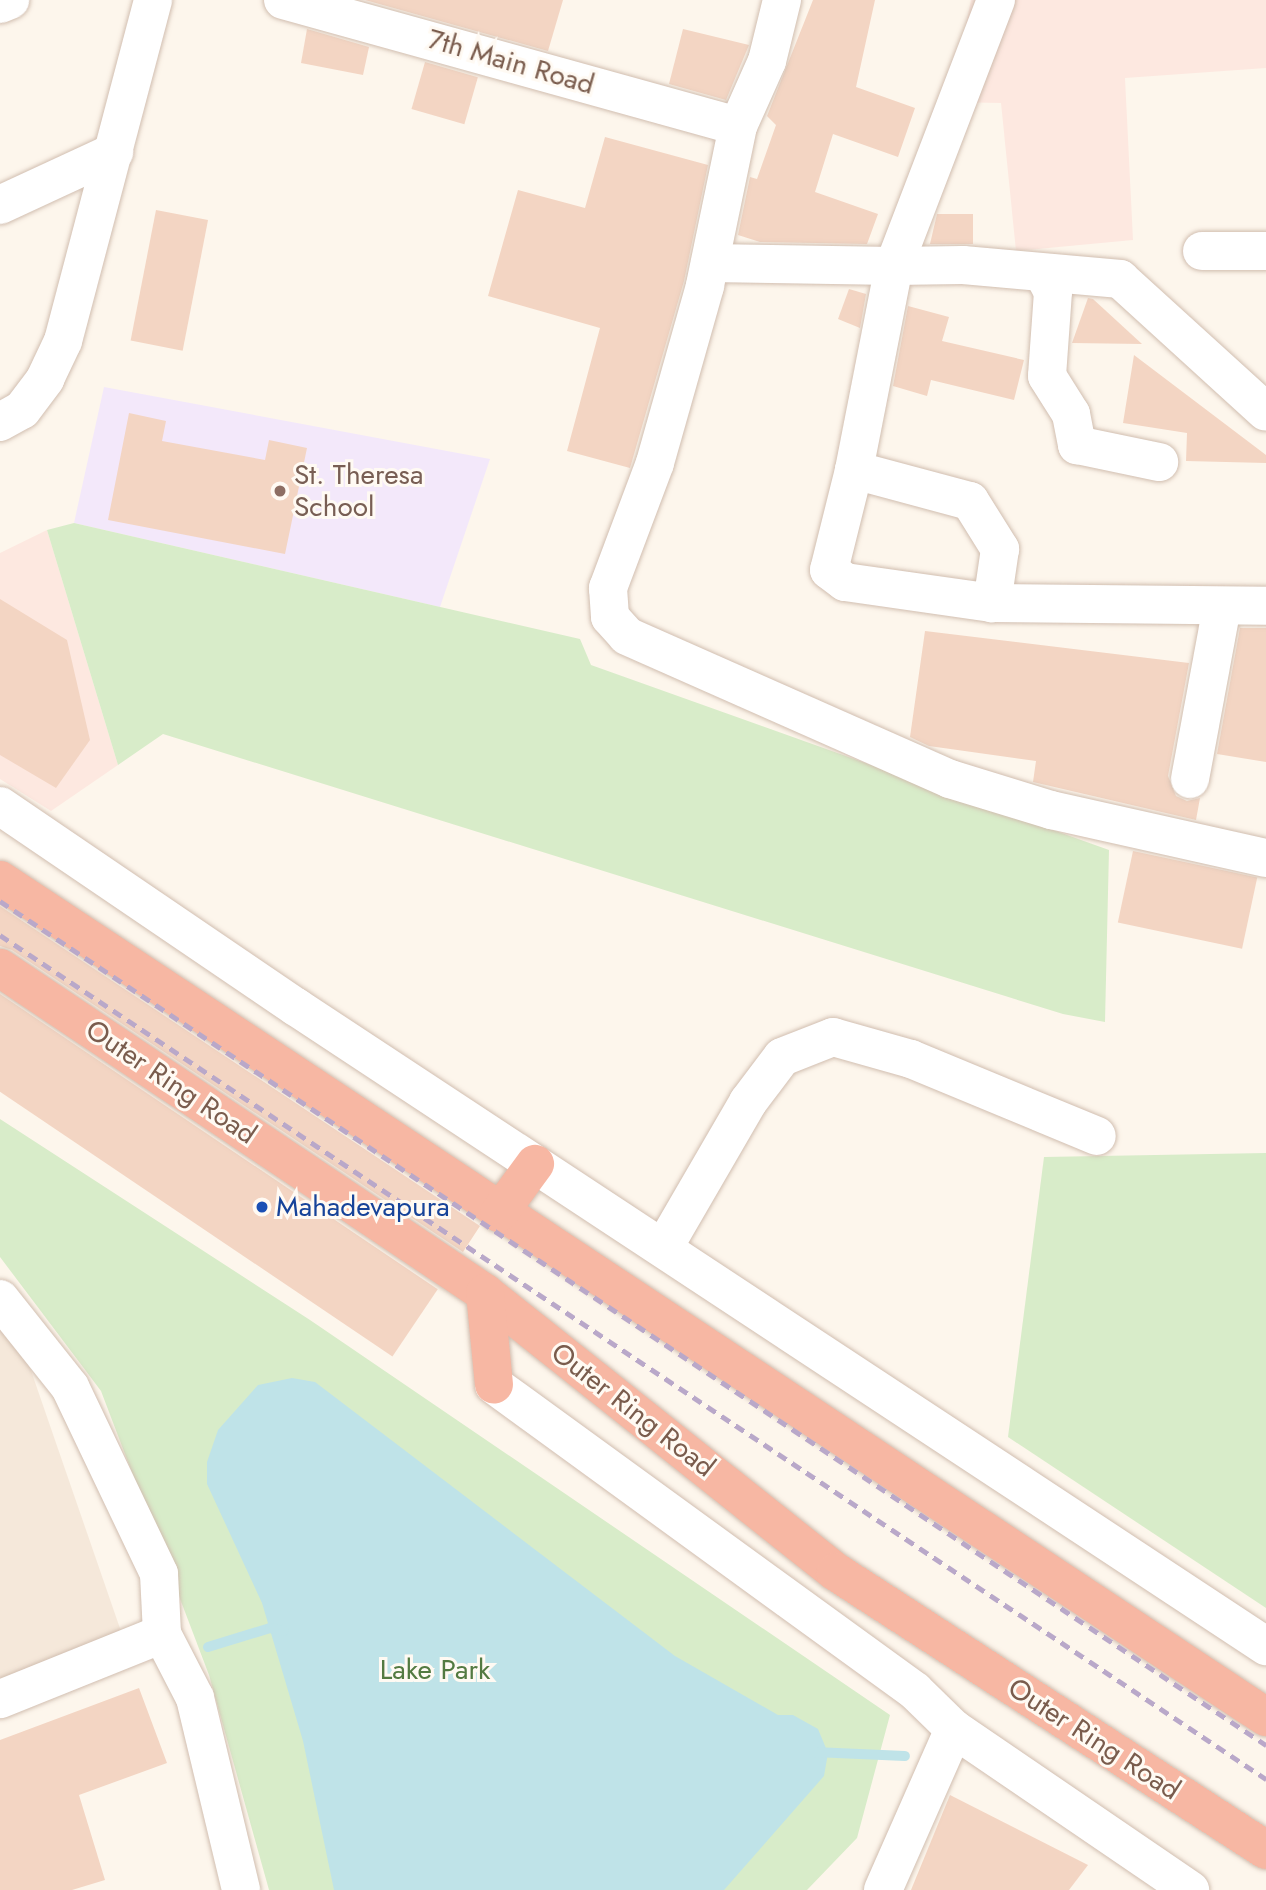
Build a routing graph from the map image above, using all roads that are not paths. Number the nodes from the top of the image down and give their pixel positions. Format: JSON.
{"nodes":[{"id":1,"x":10,"y":0,"type":"edge"},
{"id":2,"x":153,"y":0,"type":"edge"},
{"id":3,"x":283,"y":0,"type":"edge"},
{"id":4,"x":782,"y":0,"type":"edge"},
{"id":5,"x":996,"y":0,"type":"edge"},
{"id":6,"x":0,"y":4,"type":"edge"},
{"id":7,"x":738,"y":126,"type":"junction"},
{"id":8,"x":114,"y":152,"type":"junction"},
{"id":9,"x":0,"y":205,"type":"edge"},
{"id":10,"x":1266,"y":250,"type":"edge"},
{"id":11,"x":1202,"y":251,"type":"dead end"},
{"id":12,"x":710,"y":263,"type":"junction"},
{"id":13,"x":894,"y":266,"type":"junction"},
{"id":14,"x":1045,"y":275,"type":"junction"},
{"id":15,"x":1266,"y":412,"type":"edge"},
{"id":16,"x":0,"y":422,"type":"edge"},
{"id":17,"x":1159,"y":462,"type":"dead end"},
{"id":18,"x":854,"y":470,"type":"junction"},
{"id":19,"x":992,"y":603,"type":"junction"},
{"id":20,"x":1266,"y":606,"type":"edge"},
{"id":21,"x":1223,"y":607,"type":"junction"},
{"id":22,"x":1190,"y":779,"type":"dead end"},
{"id":23,"x":0,"y":806,"type":"edge"},
{"id":24,"x":1266,"y":858,"type":"edge"},
{"id":25,"x":0,"y":880,"type":"edge"},
{"id":26,"x":0,"y":968,"type":"edge"},
{"id":27,"x":1097,"y":1136,"type":"dead end"},
{"id":28,"x":535,"y":1164,"type":"junction"},
{"id":29,"x":499,"y":1213,"type":"junction"},
{"id":30,"x":664,"y":1247,"type":"junction"},
{"id":31,"x":485,"y":1293,"type":"junction"},
{"id":32,"x":0,"y":1300,"type":"edge"},
{"id":33,"x":494,"y":1385,"type":"joint"},
{"id":34,"x":162,"y":1634,"type":"junction"},
{"id":35,"x":1266,"y":1646,"type":"edge"},
{"id":36,"x":0,"y":1699,"type":"edge"},
{"id":37,"x":1266,"y":1717,"type":"edge"},
{"id":38,"x":954,"y":1729,"type":"junction"},
{"id":39,"x":1266,"y":1850,"type":"edge"},
{"id":40,"x":1170,"y":1884,"type":"edge"},
{"id":41,"x":241,"y":1890,"type":"edge"},
{"id":42,"x":883,"y":1890,"type":"edge"}],
"edges":[{"from":1,"to":6,"type":"street"},
{"from":2,"to":8,"type":"street"},
{"from":3,"to":7,"type":"street","name":"7th Main Road"},
{"from":4,"to":7,"type":"street"},
{"from":5,"to":13,"type":"street"},
{"from":7,"to":12,"type":"street"},
{"from":8,"to":9,"type":"street"},
{"from":8,"to":16,"type":"street"},
{"from":10,"to":11,"type":"street"},
{"from":12,"to":13,"type":"street"},
{"from":12,"to":24,"type":"street"},
{"from":13,"to":14,"type":"street"},
{"from":13,"to":18,"type":"street"},
{"from":14,"to":15,"type":"street"},
{"from":14,"to":17,"type":"street"},
{"from":18,"to":19,"type":"street"},
{"from":18,"to":19,"type":"street"},
{"from":19,"to":21,"type":"street"},
{"from":20,"to":21,"type":"street"},
{"from":21,"to":22,"type":"street"},
{"from":23,"to":28,"type":"street"},
{"from":25,"to":29,"type":"highway"},
{"from":26,"to":31,"type":"highway","name":"Outer Ring Road"},
{"from":27,"to":30,"type":"street"},
{"from":28,"to":29,"type":"highway"},
{"from":28,"to":30,"type":"street"},
{"from":29,"to":37,"type":"highway"},
{"from":30,"to":35,"type":"street"},
{"from":31,"to":33,"type":"highway"},
{"from":31,"to":39,"type":"highway","name":"Outer Ring Road"},
{"from":32,"to":34,"type":"street"},
{"from":33,"to":38,"type":"street"},
{"from":34,"to":36,"type":"street"},
{"from":34,"to":41,"type":"street"},
{"from":38,"to":40,"type":"street"},
{"from":38,"to":42,"type":"street"}]}
